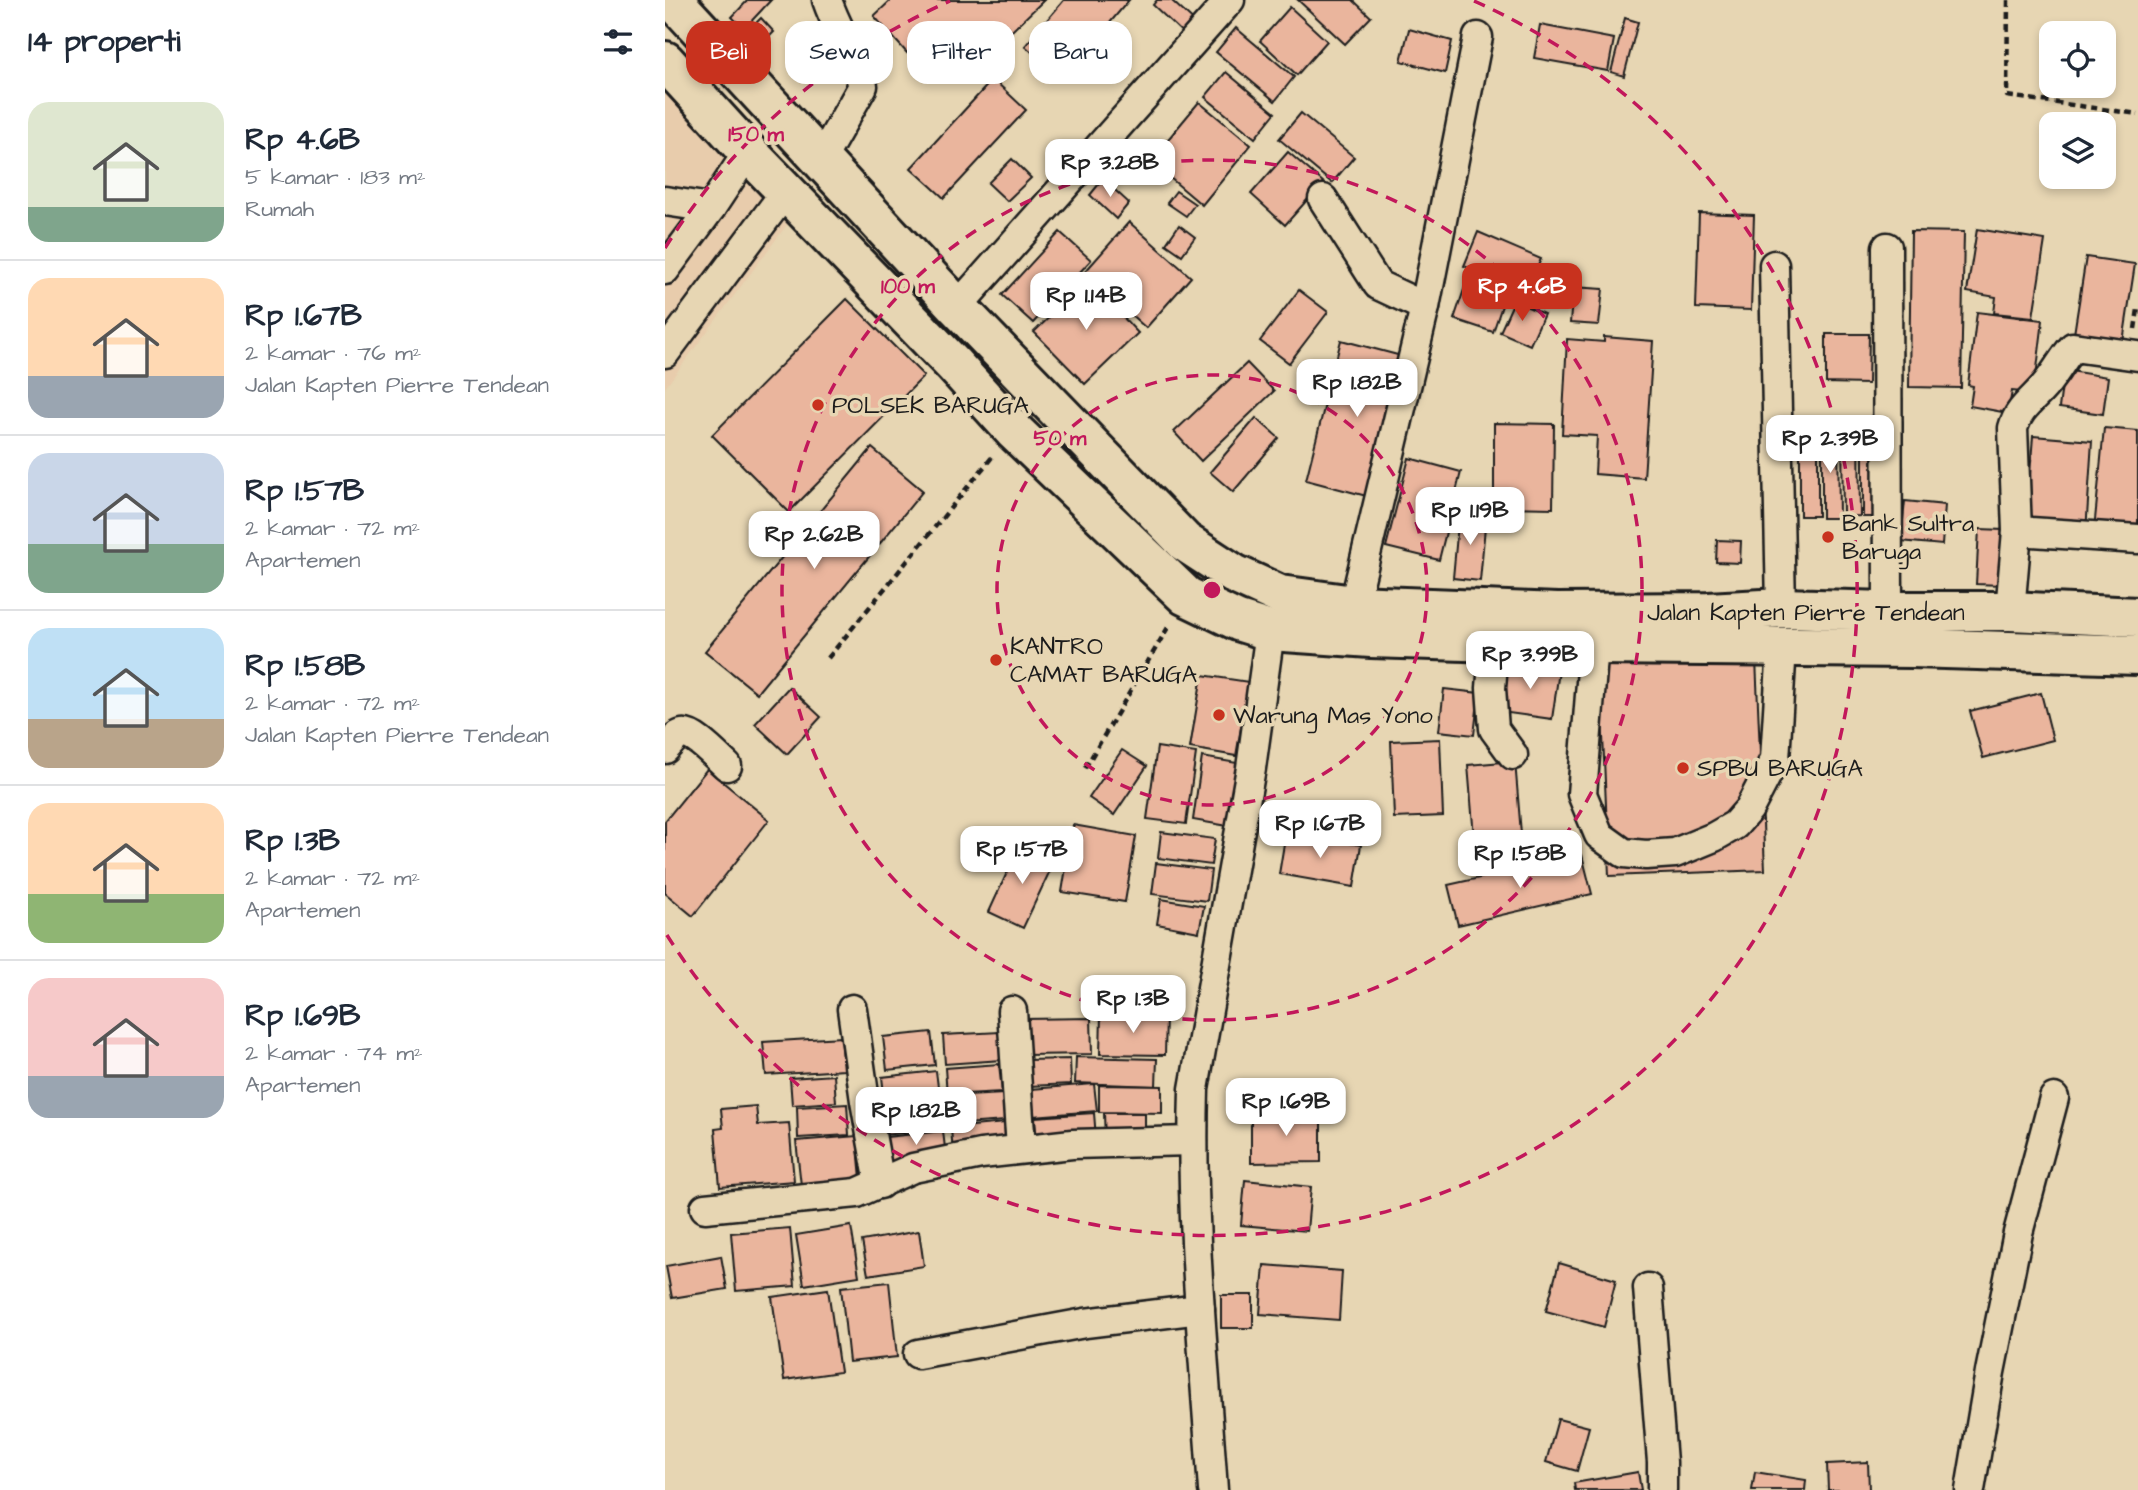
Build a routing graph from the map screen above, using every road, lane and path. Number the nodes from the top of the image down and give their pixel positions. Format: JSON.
{"nodes":[{"id":1,"x":673,"y":0,"type":"edge"},
{"id":2,"x":827,"y":0,"type":"edge"},
{"id":3,"x":1230,"y":0,"type":"edge"},
{"id":4,"x":2008,"y":0,"type":"edge"},
{"id":5,"x":1478,"y":37,"type":"dead end"},
{"id":6,"x":665,"y":61,"type":"edge"},
{"id":7,"x":2138,"y":114,"type":"edge"},
{"id":8,"x":809,"y":147,"type":"junction"},
{"id":9,"x":767,"y":171,"type":"junction"},
{"id":10,"x":1323,"y":199,"type":"dead end"},
{"id":11,"x":665,"y":201,"type":"edge"},
{"id":12,"x":711,"y":208,"type":"junction"},
{"id":13,"x":1888,"y":247,"type":"dead end"},
{"id":14,"x":1774,"y":265,"type":"dead end"},
{"id":15,"x":665,"y":270,"type":"edge"},
{"id":16,"x":957,"y":307,"type":"junction"},
{"id":17,"x":1425,"y":307,"type":"junction"},
{"id":18,"x":665,"y":353,"type":"edge"},
{"id":19,"x":2138,"y":356,"type":"edge"},
{"id":20,"x":1014,"y":431,"type":"junction"},
{"id":21,"x":2017,"y":531,"type":"junction"},
{"id":22,"x":2138,"y":539,"type":"edge"},
{"id":23,"x":1186,"y":596,"type":"junction"},
{"id":24,"x":1354,"y":605,"type":"junction"},
{"id":25,"x":1781,"y":608,"type":"junction"},
{"id":26,"x":1888,"y":611,"type":"junction"},
{"id":27,"x":2010,"y":611,"type":"junction"},
{"id":28,"x":2138,"y":617,"type":"edge"},
{"id":29,"x":1709,"y":629,"type":"junction"},
{"id":30,"x":1270,"y":631,"type":"junction"},
{"id":31,"x":1495,"y":640,"type":"junction"},
{"id":32,"x":1594,"y":645,"type":"junction"},
{"id":33,"x":1782,"y":647,"type":"junction"},
{"id":34,"x":2138,"y":655,"type":"edge"},
{"id":35,"x":828,"y":658,"type":"dead end"},
{"id":36,"x":665,"y":749,"type":"edge"},
{"id":37,"x":1513,"y":755,"type":"dead end"},
{"id":38,"x":727,"y":766,"type":"dead end"},
{"id":39,"x":1085,"y":768,"type":"dead end"},
{"id":40,"x":852,"y":1009,"type":"dead end"},
{"id":41,"x":1012,"y":1012,"type":"dead end"},
{"id":42,"x":2054,"y":1098,"type":"dead end"},
{"id":43,"x":1192,"y":1141,"type":"junction"},
{"id":44,"x":1021,"y":1149,"type":"junction"},
{"id":45,"x":880,"y":1184,"type":"junction"},
{"id":46,"x":705,"y":1208,"type":"dead end"},
{"id":47,"x":1648,"y":1288,"type":"dead end"},
{"id":48,"x":1200,"y":1309,"type":"junction"},
{"id":49,"x":918,"y":1354,"type":"dead end"},
{"id":50,"x":1213,"y":1490,"type":"edge"},
{"id":51,"x":1662,"y":1490,"type":"edge"},
{"id":52,"x":1970,"y":1490,"type":"edge"}],
"edges":[{"from":1,"to":8,"type":"highway","name":"Jalan Kapten Pierre Tendean"},
{"from":2,"to":8,"type":"street"},
{"from":3,"to":16,"type":"street"},
{"from":4,"to":7,"type":"path"},
{"from":5,"to":17,"type":"street"},
{"from":6,"to":9,"type":"highway","name":"Jalan Kapten Pierre Tendean"},
{"from":8,"to":9,"type":"highway"},
{"from":8,"to":16,"type":"highway","name":"Jalan Kapten Pierre Tendean"},
{"from":9,"to":12,"type":"street"},
{"from":9,"to":18,"type":"street"},
{"from":9,"to":20,"type":"highway","name":"Jalan Kapten Pierre Tendean"},
{"from":10,"to":17,"type":"street"},
{"from":11,"to":12,"type":"street"},
{"from":12,"to":15,"type":"street"},
{"from":13,"to":26,"type":"street"},
{"from":14,"to":25,"type":"street"},
{"from":16,"to":24,"type":"highway","name":"Jalan Kapten Pierre Tendean"},
{"from":17,"to":24,"type":"street"},
{"from":19,"to":21,"type":"street"},
{"from":20,"to":23,"type":"highway","name":"Jalan Kapten Pierre Tendean"},
{"from":20,"to":35,"type":"path"},
{"from":21,"to":22,"type":"street"},
{"from":21,"to":27,"type":"street"},
{"from":23,"to":30,"type":"highway","name":"Jalan Kapten Pierre Tendean"},
{"from":23,"to":39,"type":"path"},
{"from":24,"to":29,"type":"highway","name":"Jalan Kapten Pierre Tendean"},
{"from":25,"to":26,"type":"highway","name":"Jalan Kapten Pierre Tendean"},
{"from":25,"to":29,"type":"highway","name":"Jalan Kapten Pierre Tendean"},
{"from":26,"to":27,"type":"highway","name":"Jalan Kapten Pierre Tendean"},
{"from":27,"to":28,"type":"highway","name":"Jalan Kapten Pierre Tendean"},
{"from":29,"to":32,"type":"highway","name":"Jalan Kapten Pierre Tendean"},
{"from":29,"to":33,"type":"highway","name":"Jalan Kapten Pierre Tendean"},
{"from":30,"to":31,"type":"highway","name":"Jalan Kapten Pierre Tendean"},
{"from":30,"to":43,"type":"street"},
{"from":31,"to":32,"type":"highway","name":"Jalan Kapten Pierre Tendean"},
{"from":31,"to":37,"type":"street"},
{"from":32,"to":33,"type":"street"},
{"from":33,"to":34,"type":"highway","name":"Jalan Kapten Pierre Tendean"},
{"from":36,"to":38,"type":"street"},
{"from":40,"to":45,"type":"street"},
{"from":41,"to":44,"type":"street"},
{"from":42,"to":52,"type":"street"},
{"from":43,"to":44,"type":"street"},
{"from":43,"to":48,"type":"street"},
{"from":44,"to":45,"type":"street"},
{"from":45,"to":46,"type":"street"},
{"from":47,"to":51,"type":"street"},
{"from":48,"to":49,"type":"street"},
{"from":48,"to":50,"type":"street"}]}
